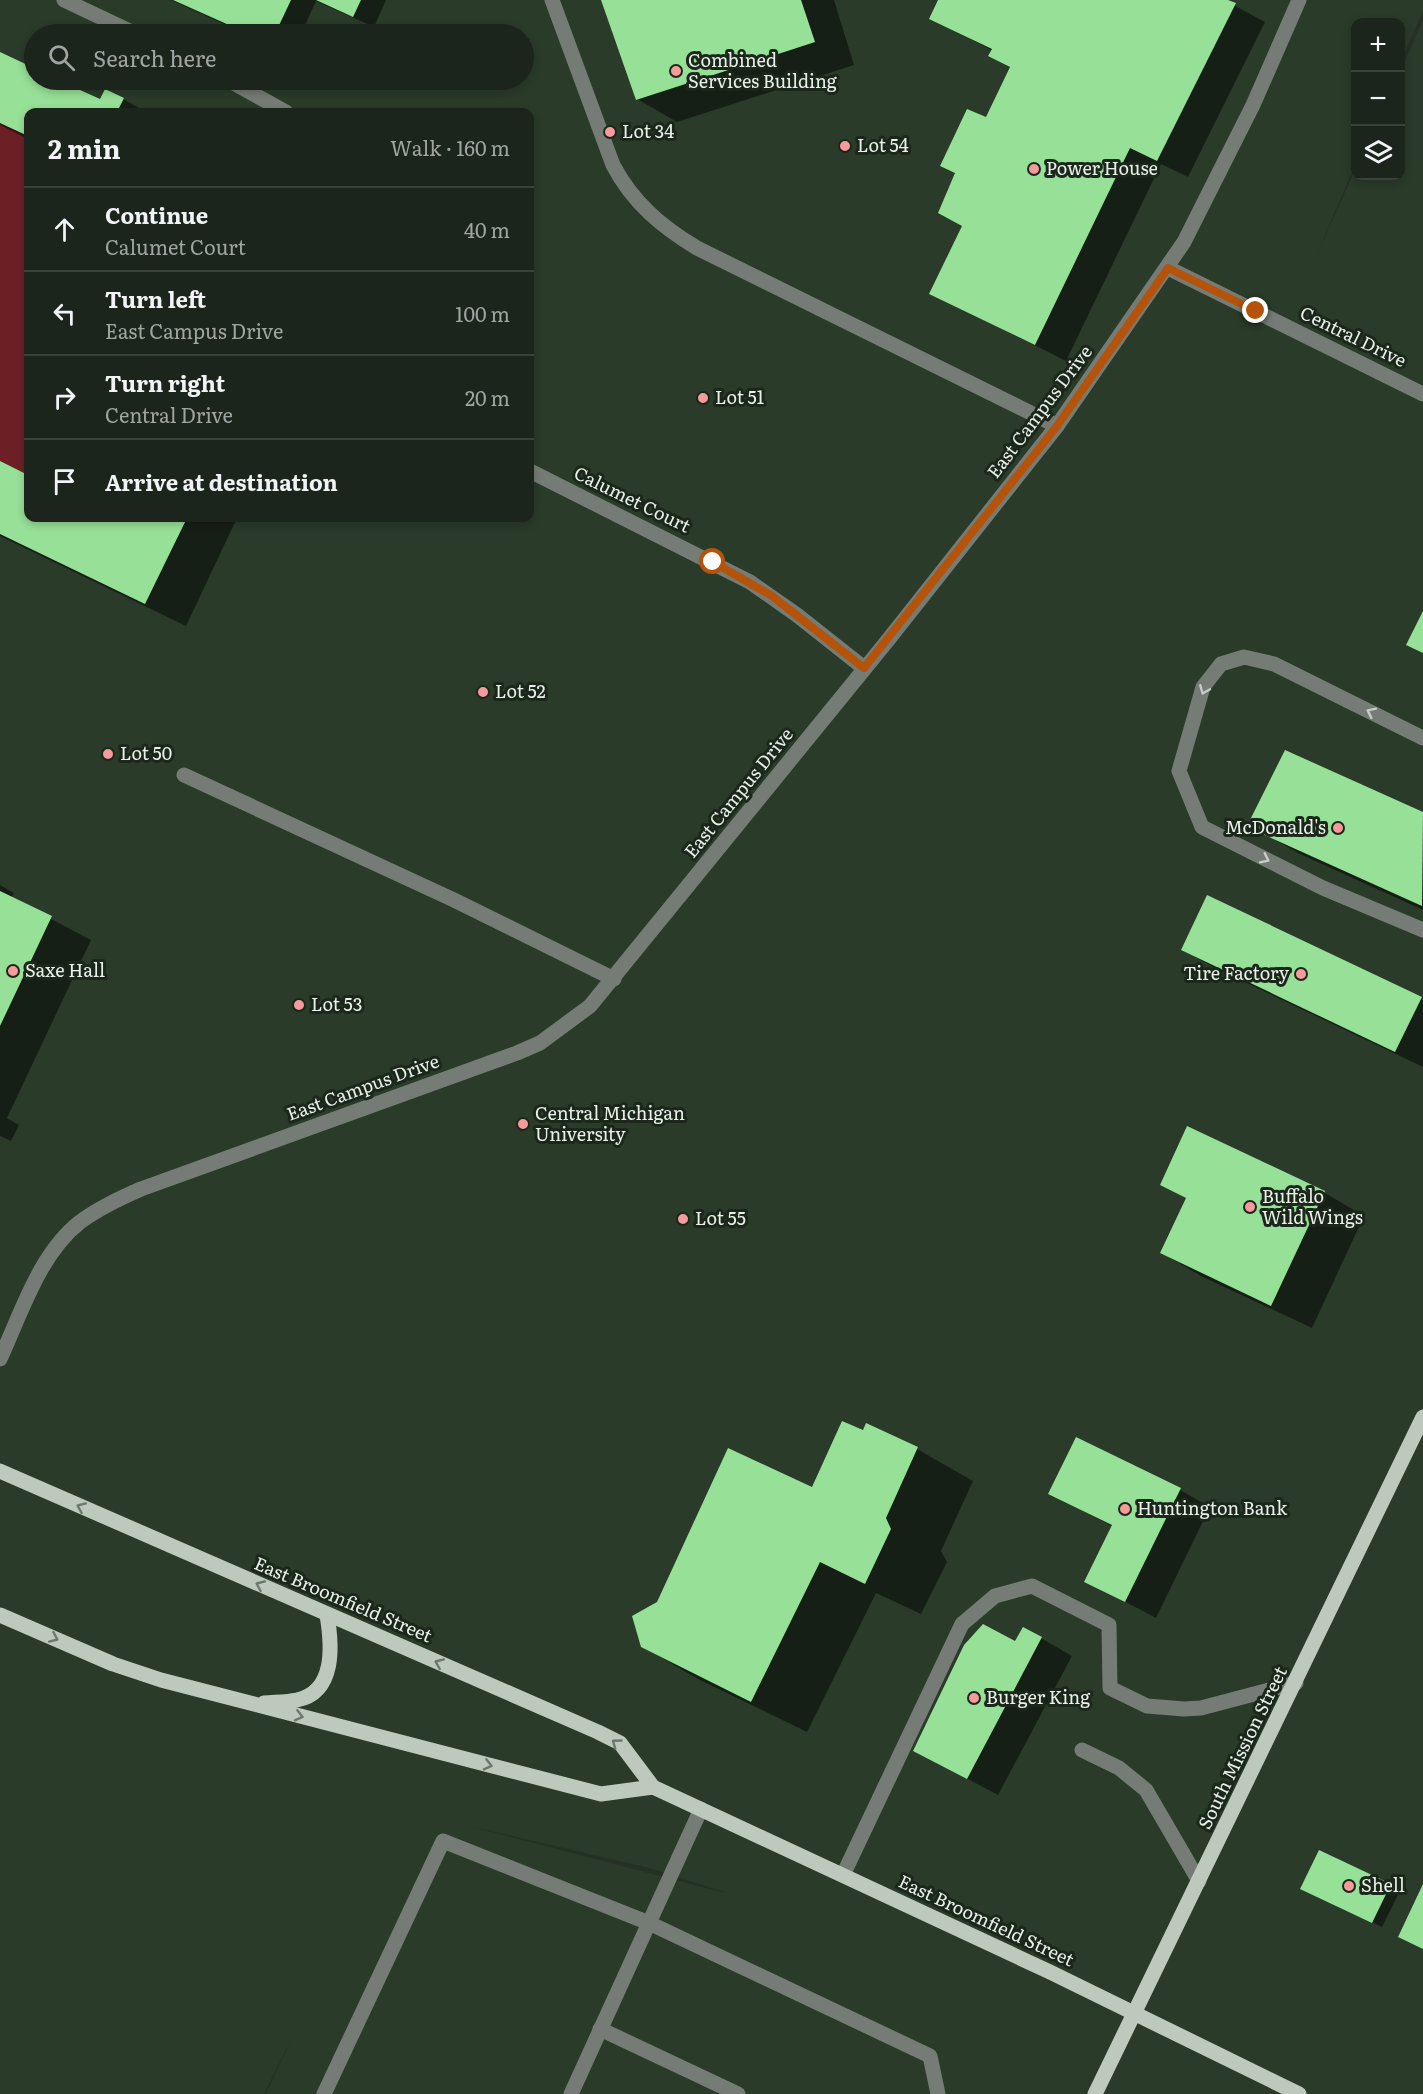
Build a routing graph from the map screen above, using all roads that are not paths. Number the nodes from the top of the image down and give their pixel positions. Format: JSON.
{"nodes":[{"id":1,"x":64,"y":0,"type":"edge"},
{"id":2,"x":552,"y":0,"type":"edge"},
{"id":3,"x":1299,"y":0,"type":"edge"},
{"id":4,"x":115,"y":24,"type":"edge"},
{"id":5,"x":246,"y":90,"type":"edge"},
{"id":6,"x":279,"y":108,"type":"edge"},
{"id":7,"x":1168,"y":268,"type":"junction"},
{"id":8,"x":1423,"y":394,"type":"edge"},
{"id":9,"x":1057,"y":426,"type":"junction"},
{"id":10,"x":534,"y":473,"type":"edge"},
{"id":11,"x":864,"y":668,"type":"junction"},
{"id":12,"x":1423,"y":738,"type":"edge"},
{"id":13,"x":184,"y":775,"type":"dead end"},
{"id":14,"x":1423,"y":930,"type":"edge"},
{"id":15,"x":614,"y":979,"type":"junction"},
{"id":16,"x":0,"y":1359,"type":"edge"},
{"id":17,"x":1423,"y":1417,"type":"edge"},
{"id":18,"x":0,"y":1471,"type":"edge"},
{"id":19,"x":0,"y":1615,"type":"edge"},
{"id":20,"x":327,"y":1616,"type":"junction"},
{"id":21,"x":1296,"y":1683,"type":"junction"},
{"id":22,"x":252,"y":1704,"type":"junction"},
{"id":23,"x":1082,"y":1750,"type":"dead end"},
{"id":24,"x":653,"y":1787,"type":"junction"},
{"id":25,"x":701,"y":1809,"type":"junction"},
{"id":26,"x":843,"y":1875,"type":"junction"},
{"id":27,"x":1199,"y":1881,"type":"junction"},
{"id":28,"x":649,"y":1923,"type":"junction"},
{"id":29,"x":1133,"y":2014,"type":"junction"},
{"id":30,"x":600,"y":2029,"type":"junction"},
{"id":31,"x":324,"y":2094,"type":"edge"},
{"id":32,"x":571,"y":2094,"type":"edge"},
{"id":33,"x":738,"y":2094,"type":"edge"},
{"id":34,"x":938,"y":2094,"type":"edge"},
{"id":35,"x":1095,"y":2094,"type":"edge"},
{"id":36,"x":1299,"y":2094,"type":"edge"}],
"edges":[{"from":1,"to":4,"type":"street"},
{"from":2,"to":9,"type":"street"},
{"from":3,"to":7,"type":"street","name":"East Campus Drive"},
{"from":5,"to":6,"type":"street"},
{"from":7,"to":8,"type":"street","name":"Central Drive"},
{"from":7,"to":9,"type":"street","name":"East Campus Drive"},
{"from":9,"to":11,"type":"street","name":"East Campus Drive"},
{"from":10,"to":11,"type":"street","name":"Calumet Court"},
{"from":11,"to":15,"type":"street","name":"East Campus Drive"},
{"from":12,"to":14,"type":"street","one_way":true},
{"from":13,"to":15,"type":"street"},
{"from":15,"to":16,"type":"street","name":"East Campus Drive"},
{"from":17,"to":21,"type":"main road","name":"South Mission Street"},
{"from":20,"to":18,"type":"main road","name":"East Broomfield Street","one_way":true},
{"from":19,"to":22,"type":"main road","one_way":true},
{"from":20,"to":22,"type":"main road"},
{"from":24,"to":20,"type":"main road","name":"East Broomfield Street","one_way":true},
{"from":21,"to":26,"type":"street"},
{"from":21,"to":27,"type":"main road","name":"South Mission Street"},
{"from":22,"to":24,"type":"main road","one_way":true},
{"from":23,"to":27,"type":"street"},
{"from":24,"to":25,"type":"main road","name":"East Broomfield Street"},
{"from":25,"to":26,"type":"main road","name":"East Broomfield Street"},
{"from":25,"to":28,"type":"street"},
{"from":26,"to":29,"type":"main road","name":"East Broomfield Street"},
{"from":27,"to":29,"type":"main road","name":"South Mission Street"},
{"from":28,"to":30,"type":"street"},
{"from":28,"to":31,"type":"street"},
{"from":28,"to":34,"type":"street"},
{"from":29,"to":35,"type":"main road","name":"South Mission Street"},
{"from":29,"to":36,"type":"main road","name":"East Broomfield Street"},
{"from":30,"to":32,"type":"street"},
{"from":30,"to":33,"type":"street"}]}
